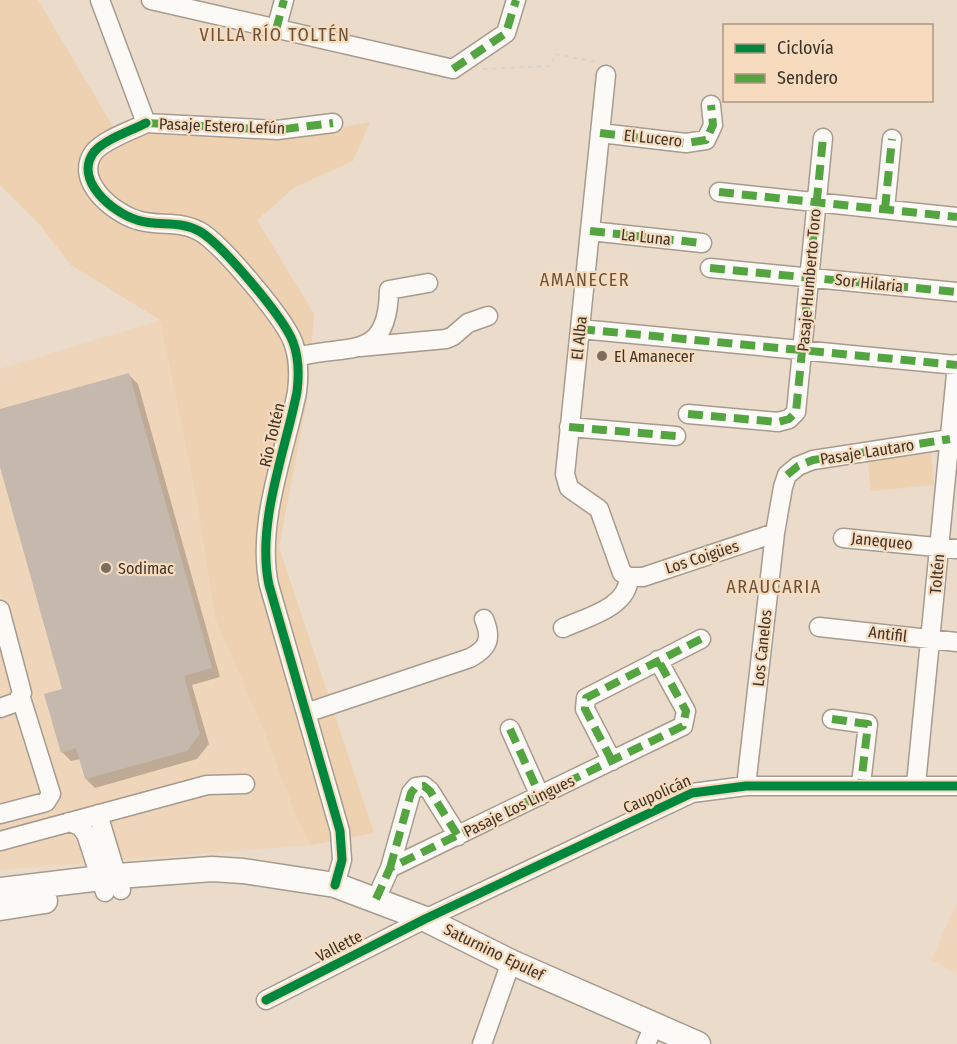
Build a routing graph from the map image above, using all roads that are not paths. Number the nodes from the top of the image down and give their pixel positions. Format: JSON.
{"nodes":[{"id":1,"x":100,"y":0,"type":"edge"},
{"id":2,"x":151,"y":0,"type":"edge"},
{"id":3,"x":284,"y":0,"type":"edge"},
{"id":4,"x":516,"y":0,"type":"edge"},
{"id":5,"x":276,"y":30,"type":"junction"},
{"id":6,"x":602,"y":68,"type":"road end"},
{"id":7,"x":711,"y":105,"type":"dead end"},
{"id":8,"x":146,"y":123,"type":"junction"},
{"id":9,"x":333,"y":123,"type":"dead end"},
{"id":10,"x":600,"y":133,"type":"junction"},
{"id":11,"x":823,"y":138,"type":"dead end"},
{"id":12,"x":892,"y":139,"type":"dead end"},
{"id":13,"x":719,"y":192,"type":"dead end"},
{"id":14,"x":816,"y":202,"type":"junction"},
{"id":15,"x":885,"y":209,"type":"junction"},
{"id":16,"x":957,"y":217,"type":"edge"},
{"id":17,"x":590,"y":231,"type":"junction"},
{"id":18,"x":702,"y":243,"type":"dead end"},
{"id":19,"x":710,"y":268,"type":"dead end"},
{"id":20,"x":809,"y":277,"type":"junction"},
{"id":21,"x":428,"y":283,"type":"dead end"},
{"id":22,"x":957,"y":292,"type":"edge"},
{"id":23,"x":488,"y":316,"type":"dead end"},
{"id":24,"x":580,"y":329,"type":"junction"},
{"id":25,"x":356,"y":347,"type":"junction"},
{"id":26,"x":802,"y":350,"type":"junction"},
{"id":27,"x":297,"y":357,"type":"junction"},
{"id":28,"x":957,"y":365,"type":"edge"},
{"id":29,"x":688,"y":414,"type":"dead end"},
{"id":30,"x":569,"y":427,"type":"junction"},
{"id":31,"x":953,"y":431,"type":"edge"},
{"id":32,"x":676,"y":436,"type":"dead end"},
{"id":33,"x":787,"y":475,"type":"joint"},
{"id":34,"x":775,"y":534,"type":"junction"},
{"id":35,"x":843,"y":538,"type":"dead end"},
{"id":36,"x":948,"y":548,"type":"edge"},
{"id":37,"x":630,"y":577,"type":"junction"},
{"id":38,"x":0,"y":610,"type":"edge"},
{"id":39,"x":484,"y":619,"type":"dead end"},
{"id":40,"x":819,"y":627,"type":"dead end"},
{"id":41,"x":563,"y":628,"type":"dead end"},
{"id":42,"x":701,"y":639,"type":"dead end"},
{"id":43,"x":930,"y":639,"type":"junction"},
{"id":44,"x":957,"y":642,"type":"edge"},
{"id":45,"x":658,"y":660,"type":"junction"},
{"id":46,"x":21,"y":698,"type":"junction"},
{"id":47,"x":0,"y":708,"type":"edge"},
{"id":48,"x":306,"y":713,"type":"junction"},
{"id":49,"x":832,"y":719,"type":"dead end"},
{"id":50,"x":510,"y":729,"type":"dead end"},
{"id":51,"x":612,"y":760,"type":"junction"},
{"id":52,"x":245,"y":784,"type":"dead end"},
{"id":53,"x":861,"y":784,"type":"junction"},
{"id":54,"x":916,"y":784,"type":"junction"},
{"id":55,"x":746,"y":786,"type":"junction"},
{"id":56,"x":957,"y":786,"type":"edge"},
{"id":57,"x":540,"y":796,"type":"junction"},
{"id":58,"x":0,"y":814,"type":"edge"},
{"id":59,"x":98,"y":814,"type":"junction"},
{"id":60,"x":69,"y":822,"type":"junction"},
{"id":61,"x":458,"y":836,"type":"junction"},
{"id":62,"x":0,"y":842,"type":"edge"},
{"id":63,"x":390,"y":868,"type":"junction"},
{"id":64,"x":111,"y":884,"type":"junction"},
{"id":65,"x":335,"y":885,"type":"junction"},
{"id":66,"x":0,"y":890,"type":"edge"},
{"id":67,"x":376,"y":899,"type":"junction"},
{"id":68,"x":0,"y":908,"type":"edge"},
{"id":69,"x":425,"y":919,"type":"junction"},
{"id":70,"x":512,"y":962,"type":"junction"},
{"id":71,"x":266,"y":1000,"type":"dead end"},
{"id":72,"x":650,"y":1034,"type":"edge"},
{"id":73,"x":482,"y":1044,"type":"edge"},
{"id":74,"x":698,"y":1044,"type":"edge"}],
"edges":[{"from":1,"to":8,"type":"street"},
{"from":2,"to":5,"type":"street"},
{"from":3,"to":5,"type":"street"},
{"from":4,"to":5,"type":"street"},
{"from":6,"to":10,"type":"street","name":"El Alba"},
{"from":7,"to":10,"type":"street","name":"El Lucero"},
{"from":8,"to":9,"type":"street","name":"Pasaje Estero Lefún"},
{"from":8,"to":27,"type":"street","name":"Río Toltén"},
{"from":10,"to":17,"type":"street","name":"El Alba"},
{"from":11,"to":14,"type":"street","name":"Pasaje Humberto Toro"},
{"from":12,"to":15,"type":"street"},
{"from":13,"to":14,"type":"street"},
{"from":14,"to":15,"type":"street"},
{"from":14,"to":20,"type":"street","name":"Pasaje Humberto Toro"},
{"from":15,"to":16,"type":"street"},
{"from":17,"to":18,"type":"street","name":"La Luna"},
{"from":17,"to":24,"type":"street","name":"El Alba"},
{"from":19,"to":20,"type":"street","name":"Sor Hilaria"},
{"from":20,"to":22,"type":"street","name":"Sor Hilaria"},
{"from":20,"to":26,"type":"street","name":"Pasaje Humberto Toro"},
{"from":21,"to":25,"type":"street"},
{"from":23,"to":25,"type":"street"},
{"from":24,"to":26,"type":"street"},
{"from":24,"to":30,"type":"street","name":"El Alba"},
{"from":25,"to":27,"type":"street"},
{"from":26,"to":28,"type":"street"},
{"from":26,"to":29,"type":"street","name":"Pasaje Humberto Toro"},
{"from":27,"to":48,"type":"street","name":"Río Toltén"},
{"from":28,"to":31,"type":"street","name":"Toltén"},
{"from":30,"to":32,"type":"street"},
{"from":30,"to":37,"type":"street","name":"El Alba"},
{"from":31,"to":33,"type":"street","name":"Pasaje Lautaro"},
{"from":31,"to":36,"type":"street","name":"Toltén"},
{"from":33,"to":34,"type":"street","name":"Los Canelos"},
{"from":34,"to":37,"type":"street","name":"Los Coigües"},
{"from":34,"to":55,"type":"street","name":"Los Canelos"},
{"from":35,"to":36,"type":"street","name":"Janequeo"},
{"from":36,"to":43,"type":"street","name":"Toltén"},
{"from":37,"to":41,"type":"street"},
{"from":38,"to":46,"type":"street"},
{"from":39,"to":48,"type":"street"},
{"from":40,"to":43,"type":"street","name":"Antifil"},
{"from":42,"to":45,"type":"street"},
{"from":43,"to":44,"type":"street","name":"Antifil"},
{"from":43,"to":54,"type":"street","name":"Toltén"},
{"from":45,"to":51,"type":"street"},
{"from":45,"to":51,"type":"street","name":"Pasaje Los Lingues"},
{"from":46,"to":47,"type":"street"},
{"from":46,"to":58,"type":"street"},
{"from":48,"to":65,"type":"street","name":"Río Toltén"},
{"from":49,"to":53,"type":"street"},
{"from":50,"to":57,"type":"street"},
{"from":51,"to":57,"type":"street","name":"Pasaje Los Lingues"},
{"from":52,"to":59,"type":"street"},
{"from":53,"to":54,"type":"street","name":"Caupolicán"},
{"from":53,"to":55,"type":"street","name":"Caupolicán"},
{"from":54,"to":56,"type":"street","name":"Caupolicán"},
{"from":55,"to":69,"type":"street","name":"Caupolicán"},
{"from":57,"to":61,"type":"street","name":"Pasaje Los Lingues"},
{"from":59,"to":60,"type":"street"},
{"from":59,"to":64,"type":"street"},
{"from":60,"to":62,"type":"street"},
{"from":60,"to":64,"type":"street"},
{"from":61,"to":63,"type":"street","name":"Pasaje Los Lingues"},
{"from":61,"to":63,"type":"street"},
{"from":63,"to":67,"type":"street"},
{"from":64,"to":65,"type":"main road","name":"Saturnino Epulef"},
{"from":64,"to":66,"type":"main road","name":"Saturnino Epulef"},
{"from":64,"to":68,"type":"main road","name":"Saturnino Epulef"},
{"from":65,"to":67,"type":"main road","name":"Saturnino Epulef"},
{"from":67,"to":69,"type":"main road","name":"Saturnino Epulef"},
{"from":69,"to":70,"type":"main road","name":"Saturnino Epulef"},
{"from":69,"to":71,"type":"street","name":"Vallette"},
{"from":70,"to":72,"type":"main road","name":"Saturnino Epulef"},
{"from":70,"to":73,"type":"street"},
{"from":72,"to":74,"type":"main road","name":"Saturnino Epulef"}]}
